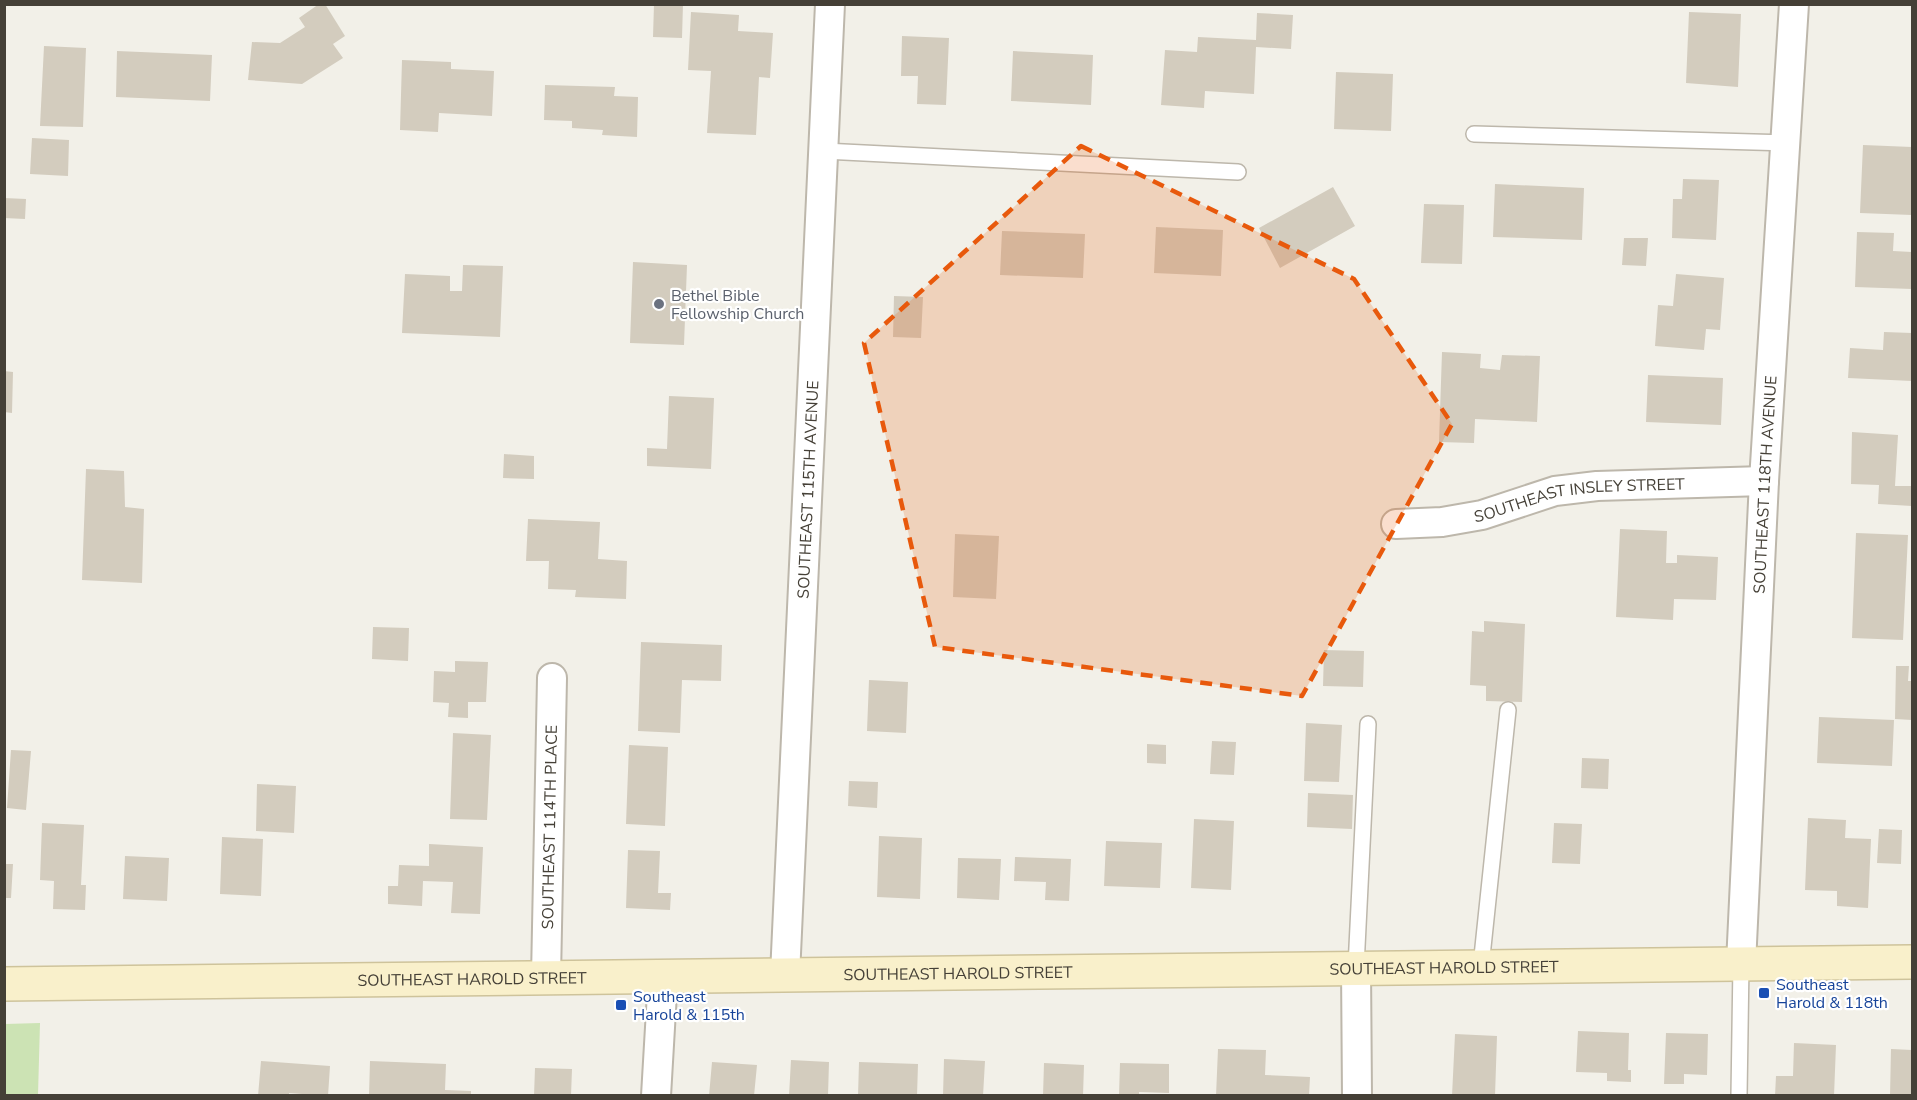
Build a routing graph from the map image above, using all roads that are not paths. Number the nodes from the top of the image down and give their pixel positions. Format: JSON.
{"nodes":[{"id":1,"x":830,"y":4,"type":"edge"},
{"id":2,"x":1794,"y":4,"type":"edge"},
{"id":3,"x":1473,"y":134,"type":"dead end"},
{"id":4,"x":1786,"y":143,"type":"junction"},
{"id":5,"x":824,"y":151,"type":"junction"},
{"id":6,"x":1238,"y":172,"type":"dead end"},
{"id":7,"x":1764,"y":481,"type":"junction"},
{"id":8,"x":1396,"y":525,"type":"dead end"},
{"id":9,"x":552,"y":678,"type":"dead end"},
{"id":10,"x":1508,"y":710,"type":"dead end"},
{"id":11,"x":1368,"y":724,"type":"dead end"},
{"id":12,"x":1912,"y":962,"type":"edge"},
{"id":13,"x":1741,"y":964,"type":"junction"},
{"id":14,"x":1481,"y":966,"type":"junction"},
{"id":15,"x":1356,"y":967,"type":"junction"},
{"id":16,"x":785,"y":975,"type":"junction"},
{"id":17,"x":663,"y":976,"type":"junction"},
{"id":18,"x":546,"y":977,"type":"junction"},
{"id":19,"x":4,"y":984,"type":"edge"},
{"id":20,"x":656,"y":1095,"type":"edge"},
{"id":21,"x":1357,"y":1095,"type":"edge"},
{"id":22,"x":1739,"y":1095,"type":"edge"}],
"edges":[{"from":1,"to":5,"type":"street","name":"SOUTHEAST 115TH AVENUE"},
{"from":2,"to":4,"type":"street","name":"SOUTHEAST 118TH AVENUE"},
{"from":3,"to":4,"type":"lane"},
{"from":4,"to":7,"type":"street","name":"SOUTHEAST 118TH AVENUE"},
{"from":5,"to":6,"type":"lane"},
{"from":5,"to":16,"type":"street","name":"SOUTHEAST 115TH AVENUE"},
{"from":7,"to":8,"type":"street","name":"SOUTHEAST INSLEY STREET"},
{"from":7,"to":13,"type":"street","name":"SOUTHEAST 118TH AVENUE"},
{"from":9,"to":18,"type":"street","name":"SOUTHEAST 114TH PLACE"},
{"from":10,"to":14,"type":"lane"},
{"from":11,"to":15,"type":"lane"},
{"from":12,"to":13,"type":"street","name":"SOUTHEAST HAROLD STREET"},
{"from":13,"to":14,"type":"street","name":"SOUTHEAST HAROLD STREET"},
{"from":13,"to":22,"type":"lane"},
{"from":14,"to":15,"type":"street","name":"SOUTHEAST HAROLD STREET"},
{"from":15,"to":16,"type":"street","name":"SOUTHEAST HAROLD STREET"},
{"from":15,"to":21,"type":"street"},
{"from":16,"to":17,"type":"street","name":"SOUTHEAST HAROLD STREET"},
{"from":17,"to":18,"type":"street","name":"SOUTHEAST HAROLD STREET"},
{"from":17,"to":20,"type":"street"},
{"from":18,"to":19,"type":"street","name":"SOUTHEAST HAROLD STREET"}]}
